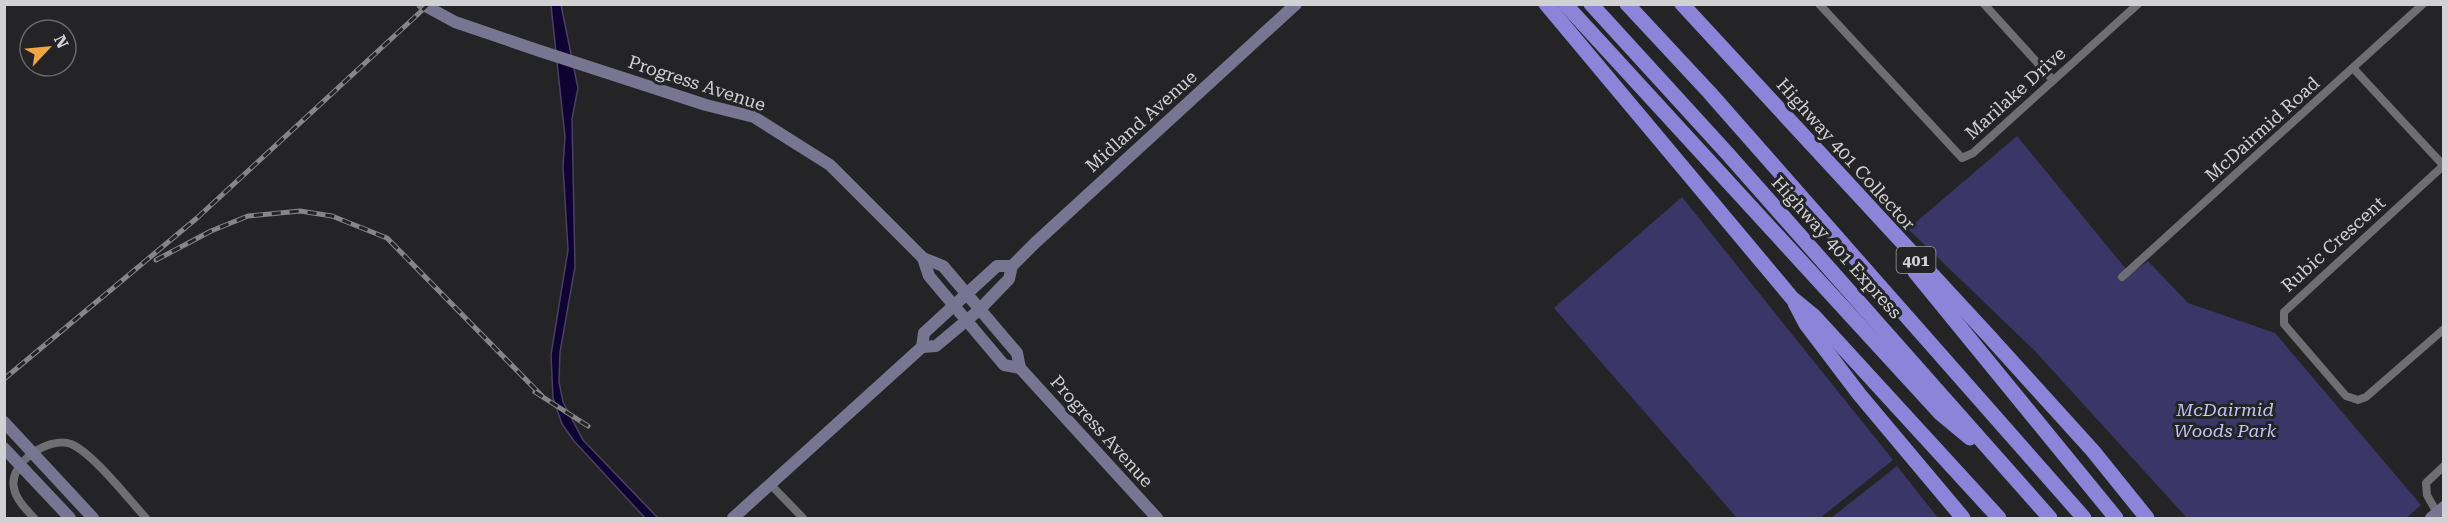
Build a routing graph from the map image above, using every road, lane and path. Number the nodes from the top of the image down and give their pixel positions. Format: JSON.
{"nodes":[{"id":1,"x":422,"y":4,"type":"edge"},
{"id":2,"x":1296,"y":4,"type":"edge"},
{"id":3,"x":1546,"y":4,"type":"edge"},
{"id":4,"x":1565,"y":4,"type":"edge"},
{"id":5,"x":1591,"y":4,"type":"edge"},
{"id":6,"x":1627,"y":4,"type":"edge"},
{"id":7,"x":1682,"y":4,"type":"edge"},
{"id":8,"x":1818,"y":4,"type":"edge"},
{"id":9,"x":1984,"y":4,"type":"edge"},
{"id":10,"x":2138,"y":4,"type":"edge"},
{"id":11,"x":2423,"y":4,"type":"edge"},
{"id":12,"x":2353,"y":68,"type":"junction"},
{"id":13,"x":2053,"y":80,"type":"junction"},
{"id":14,"x":1779,"y":109,"type":"junction"},
{"id":15,"x":2443,"y":166,"type":"edge"},
{"id":16,"x":923,"y":258,"type":"junction"},
{"id":17,"x":1012,"y":266,"type":"junction"},
{"id":18,"x":2122,"y":277,"type":"dead end"},
{"id":19,"x":966,"y":296,"type":"junction"},
{"id":20,"x":1792,"y":298,"type":"junction"},
{"id":21,"x":953,"y":307,"type":"junction"},
{"id":22,"x":979,"y":310,"type":"junction"},
{"id":23,"x":966,"y":320,"type":"junction"},
{"id":24,"x":2444,"y":329,"type":"edge"},
{"id":25,"x":922,"y":347,"type":"junction"},
{"id":26,"x":1020,"y":368,"type":"junction"},
{"id":27,"x":4,"y":422,"type":"edge"},
{"id":28,"x":4,"y":448,"type":"edge"},
{"id":29,"x":2444,"y":466,"type":"edge"},
{"id":30,"x":2007,"y":469,"type":"junction"},
{"id":31,"x":9,"y":484,"type":"edge"},
{"id":32,"x":770,"y":484,"type":"junction"},
{"id":33,"x":2437,"y":513,"type":"edge"},
{"id":34,"x":34,"y":519,"type":"edge"},
{"id":35,"x":70,"y":519,"type":"edge"},
{"id":36,"x":93,"y":519,"type":"edge"},
{"id":37,"x":146,"y":519,"type":"edge"},
{"id":38,"x":733,"y":519,"type":"edge"},
{"id":39,"x":803,"y":519,"type":"edge"},
{"id":40,"x":1157,"y":519,"type":"edge"},
{"id":41,"x":1962,"y":519,"type":"edge"},
{"id":42,"x":1999,"y":519,"type":"edge"},
{"id":43,"x":2050,"y":519,"type":"edge"},
{"id":44,"x":2084,"y":519,"type":"edge"},
{"id":45,"x":2116,"y":519,"type":"edge"},
{"id":46,"x":2147,"y":519,"type":"edge"}],
"edges":[{"from":1,"to":16,"type":"main road","name":"Progress Avenue"},
{"from":2,"to":17,"type":"main road","name":"Midland Avenue"},
{"from":3,"to":20,"type":"highway"},
{"from":4,"to":30,"type":"highway"},
{"from":5,"to":30,"type":"highway","name":"Highway 401 Express"},
{"from":6,"to":44,"type":"highway","name":"Highway 401 Express","number":"401"},
{"from":7,"to":14,"type":"highway","name":"Highway 401 Collector","number":"401"},
{"from":8,"to":13,"type":"street","name":"Marilake Drive"},
{"from":9,"to":13,"type":"street"},
{"from":10,"to":13,"type":"street","name":"Marilake Drive"},
{"from":11,"to":12,"type":"street","name":"McDairmid Road"},
{"from":12,"to":15,"type":"street"},
{"from":12,"to":18,"type":"street","name":"McDairmid Road"},
{"from":14,"to":45,"type":"highway"},
{"from":14,"to":46,"type":"highway","name":"Highway 401 Collector","number":"401"},
{"from":15,"to":24,"type":"street","name":"Rubic Crescent"},
{"from":16,"to":19,"type":"main road","name":"Progress Avenue"},
{"from":16,"to":21,"type":"main road","name":"Progress Avenue"},
{"from":17,"to":19,"type":"main road","name":"Midland Avenue"},
{"from":17,"to":22,"type":"main road","name":"Midland Avenue"},
{"from":19,"to":21,"type":"main road","name":"Midland Avenue"},
{"from":19,"to":22,"type":"main road","name":"Progress Avenue"},
{"from":20,"to":41,"type":"highway"},
{"from":20,"to":42,"type":"highway"},
{"from":21,"to":23,"type":"main road","name":"Progress Avenue"},
{"from":21,"to":25,"type":"main road","name":"Midland Avenue"},
{"from":22,"to":23,"type":"main road","name":"Midland Avenue"},
{"from":22,"to":26,"type":"main road","name":"Progress Avenue"},
{"from":23,"to":25,"type":"main road","name":"Midland Avenue"},
{"from":23,"to":26,"type":"main road","name":"Progress Avenue"},
{"from":25,"to":32,"type":"main road","name":"Midland Avenue"},
{"from":26,"to":40,"type":"main road","name":"Progress Avenue"},
{"from":27,"to":36,"type":"main road"},
{"from":28,"to":35,"type":"main road"},
{"from":29,"to":33,"type":"street"},
{"from":30,"to":43,"type":"highway","name":"Highway 401 Express"},
{"from":31,"to":34,"type":"street"},
{"from":31,"to":37,"type":"street"},
{"from":32,"to":38,"type":"main road","name":"Midland Avenue"},
{"from":32,"to":39,"type":"street"}]}
